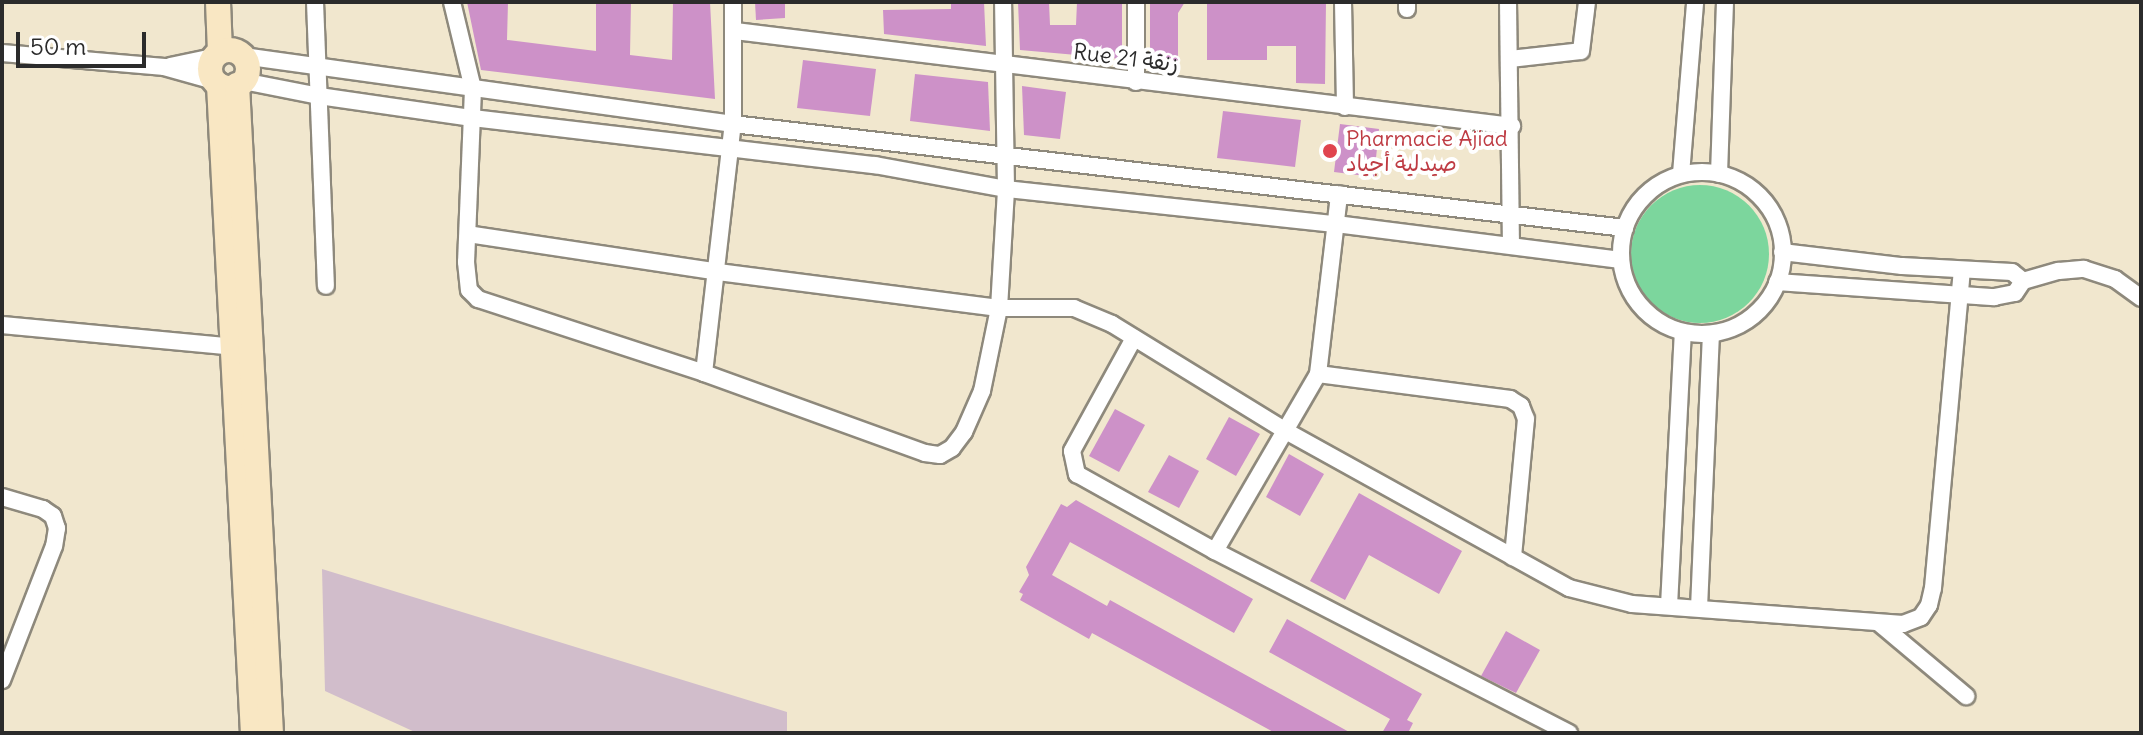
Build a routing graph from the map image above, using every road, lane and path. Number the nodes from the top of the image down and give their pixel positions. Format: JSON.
{"nodes":[{"id":1,"x":218,"y":2,"type":"edge"},
{"id":2,"x":234,"y":2,"type":"edge"},
{"id":3,"x":315,"y":2,"type":"edge"},
{"id":4,"x":452,"y":2,"type":"edge"},
{"id":5,"x":733,"y":2,"type":"edge"},
{"id":6,"x":1003,"y":2,"type":"edge"},
{"id":7,"x":1136,"y":2,"type":"edge"},
{"id":8,"x":1343,"y":2,"type":"edge"},
{"id":9,"x":1508,"y":2,"type":"edge"},
{"id":10,"x":1587,"y":2,"type":"edge"},
{"id":11,"x":1695,"y":2,"type":"edge"},
{"id":12,"x":1725,"y":2,"type":"edge"},
{"id":13,"x":735,"y":31,"type":"junction"},
{"id":14,"x":2,"y":53,"type":"edge"},
{"id":15,"x":1510,"y":59,"type":"junction"},
{"id":16,"x":1005,"y":66,"type":"junction"},
{"id":17,"x":318,"y":68,"type":"junction"},
{"id":18,"x":228,"y":69,"type":"junction"},
{"id":19,"x":1136,"y":82,"type":"junction"},
{"id":20,"x":473,"y":89,"type":"junction"},
{"id":21,"x":319,"y":96,"type":"junction"},
{"id":22,"x":1345,"y":107,"type":"junction"},
{"id":23,"x":472,"y":118,"type":"junction"},
{"id":24,"x":733,"y":124,"type":"junction"},
{"id":25,"x":1512,"y":126,"type":"junction"},
{"id":26,"x":731,"y":149,"type":"junction"},
{"id":27,"x":1005,"y":154,"type":"junction"},
{"id":28,"x":1681,"y":174,"type":"junction"},
{"id":29,"x":1719,"y":174,"type":"junction"},
{"id":30,"x":1006,"y":189,"type":"junction"},
{"id":31,"x":1339,"y":194,"type":"junction"},
{"id":32,"x":1511,"y":217,"type":"junction"},
{"id":33,"x":1336,"y":224,"type":"junction"},
{"id":34,"x":1625,"y":228,"type":"junction"},
{"id":35,"x":468,"y":234,"type":"junction"},
{"id":36,"x":1511,"y":245,"type":"junction"},
{"id":37,"x":1782,"y":252,"type":"junction"},
{"id":38,"x":1621,"y":260,"type":"junction"},
{"id":39,"x":1962,"y":270,"type":"junction"},
{"id":40,"x":718,"y":272,"type":"junction"},
{"id":41,"x":2023,"y":281,"type":"junction"},
{"id":42,"x":1777,"y":282,"type":"junction"},
{"id":43,"x":326,"y":286,"type":"dead end"},
{"id":44,"x":1960,"y":295,"type":"junction"},
{"id":45,"x":2141,"y":298,"type":"edge"},
{"id":46,"x":999,"y":308,"type":"junction"},
{"id":47,"x":2,"y":325,"type":"edge"},
{"id":48,"x":1683,"y":332,"type":"junction"},
{"id":49,"x":1711,"y":334,"type":"junction"},
{"id":50,"x":1134,"y":338,"type":"junction"},
{"id":51,"x":233,"y":347,"type":"junction"},
{"id":52,"x":704,"y":373,"type":"junction"},
{"id":53,"x":1318,"y":374,"type":"junction"},
{"id":54,"x":1284,"y":430,"type":"junction"},
{"id":55,"x":2,"y":497,"type":"edge"},
{"id":56,"x":1215,"y":551,"type":"junction"},
{"id":57,"x":1513,"y":557,"type":"junction"},
{"id":58,"x":1669,"y":606,"type":"junction"},
{"id":59,"x":1699,"y":608,"type":"junction"},
{"id":60,"x":1879,"y":623,"type":"junction"},
{"id":61,"x":2,"y":680,"type":"edge"},
{"id":62,"x":1966,"y":696,"type":"dead end"},
{"id":63,"x":253,"y":733,"type":"edge"},
{"id":64,"x":271,"y":733,"type":"edge"},
{"id":65,"x":1569,"y":733,"type":"edge"}],
"edges":[{"from":1,"to":18,"type":"main road"},
{"from":2,"to":18,"type":"main road"},
{"from":3,"to":17,"type":"street"},
{"from":4,"to":20,"type":"street"},
{"from":5,"to":13,"type":"street"},
{"from":6,"to":16,"type":"street"},
{"from":7,"to":19,"type":"street"},
{"from":8,"to":22,"type":"street"},
{"from":9,"to":15,"type":"street"},
{"from":10,"to":15,"type":"street"},
{"from":11,"to":28,"type":"street"},
{"from":12,"to":29,"type":"street"},
{"from":13,"to":16,"type":"street","name":"Rue 21 زنقة"},
{"from":13,"to":24,"type":"street"},
{"from":14,"to":18,"type":"street"},
{"from":15,"to":25,"type":"street"},
{"from":16,"to":19,"type":"street","name":"Rue 21 زنقة"},
{"from":16,"to":27,"type":"street"},
{"from":17,"to":18,"type":"street"},
{"from":17,"to":20,"type":"street"},
{"from":17,"to":21,"type":"street"},
{"from":18,"to":21,"type":"street"},
{"from":18,"to":51,"type":"main road"},
{"from":18,"to":64,"type":"main road"},
{"from":19,"to":22,"type":"street","name":"Rue 21 زنقة"},
{"from":20,"to":23,"type":"street"},
{"from":20,"to":24,"type":"street"},
{"from":21,"to":23,"type":"street"},
{"from":21,"to":43,"type":"street"},
{"from":22,"to":25,"type":"street","name":"Rue 21 زنقة"},
{"from":23,"to":26,"type":"street"},
{"from":23,"to":35,"type":"street"},
{"from":24,"to":26,"type":"street"},
{"from":24,"to":27,"type":"street"},
{"from":25,"to":32,"type":"street"},
{"from":26,"to":30,"type":"street"},
{"from":26,"to":40,"type":"street"},
{"from":27,"to":30,"type":"street"},
{"from":27,"to":31,"type":"street"},
{"from":28,"to":29,"type":"street"},
{"from":28,"to":34,"type":"street"},
{"from":29,"to":37,"type":"street"},
{"from":30,"to":33,"type":"street"},
{"from":30,"to":46,"type":"street"},
{"from":31,"to":32,"type":"street"},
{"from":31,"to":33,"type":"street"},
{"from":32,"to":34,"type":"street"},
{"from":32,"to":36,"type":"street"},
{"from":33,"to":36,"type":"street"},
{"from":33,"to":53,"type":"street"},
{"from":34,"to":38,"type":"street"},
{"from":35,"to":40,"type":"street"},
{"from":35,"to":52,"type":"street"},
{"from":36,"to":38,"type":"street"},
{"from":37,"to":39,"type":"street"},
{"from":37,"to":42,"type":"street"},
{"from":38,"to":48,"type":"street"},
{"from":39,"to":41,"type":"street"},
{"from":39,"to":44,"type":"street"},
{"from":40,"to":46,"type":"street"},
{"from":40,"to":52,"type":"street"},
{"from":41,"to":44,"type":"street"},
{"from":41,"to":45,"type":"street"},
{"from":42,"to":44,"type":"street"},
{"from":42,"to":49,"type":"street"},
{"from":44,"to":60,"type":"street"},
{"from":46,"to":50,"type":"street"},
{"from":46,"to":52,"type":"street"},
{"from":47,"to":51,"type":"street"},
{"from":48,"to":49,"type":"street"},
{"from":48,"to":58,"type":"street"},
{"from":49,"to":59,"type":"street"},
{"from":50,"to":54,"type":"street"},
{"from":50,"to":56,"type":"street"},
{"from":51,"to":63,"type":"main road"},
{"from":53,"to":54,"type":"street"},
{"from":53,"to":57,"type":"street"},
{"from":54,"to":56,"type":"street"},
{"from":54,"to":57,"type":"street"},
{"from":55,"to":61,"type":"street"},
{"from":56,"to":65,"type":"street"},
{"from":57,"to":58,"type":"street"},
{"from":58,"to":59,"type":"street"},
{"from":59,"to":60,"type":"street"},
{"from":60,"to":62,"type":"street"}]}
